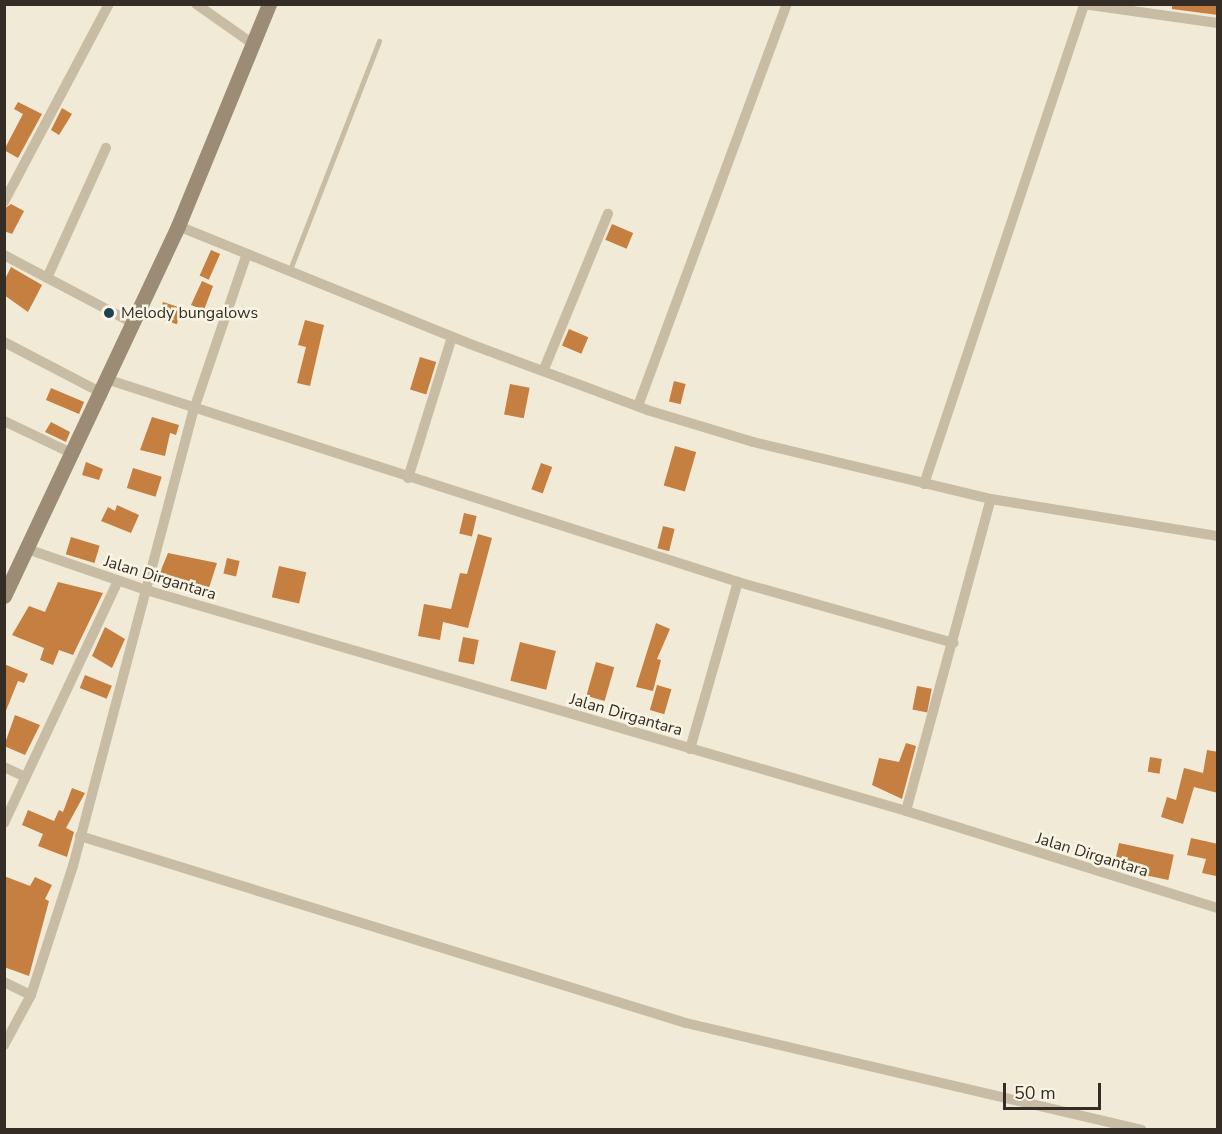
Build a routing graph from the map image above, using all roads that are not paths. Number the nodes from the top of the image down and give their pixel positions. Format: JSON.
{"nodes":[{"id":1,"x":109,"y":4,"type":"edge"},
{"id":2,"x":196,"y":4,"type":"edge"},
{"id":3,"x":269,"y":4,"type":"edge"},
{"id":4,"x":787,"y":4,"type":"edge"},
{"id":5,"x":1083,"y":5,"type":"edge"},
{"id":6,"x":1218,"y":23,"type":"edge"},
{"id":7,"x":379,"y":41,"type":"dead end"},
{"id":8,"x":253,"y":44,"type":"junction"},
{"id":9,"x":106,"y":148,"type":"dead end"},
{"id":10,"x":4,"y":202,"type":"edge"},
{"id":11,"x":608,"y":214,"type":"dead end"},
{"id":12,"x":178,"y":226,"type":"junction"},
{"id":13,"x":4,"y":255,"type":"edge"},
{"id":14,"x":246,"y":256,"type":"junction"},
{"id":15,"x":288,"y":273,"type":"junction"},
{"id":16,"x":47,"y":278,"type":"junction"},
{"id":17,"x":133,"y":323,"type":"junction"},
{"id":18,"x":452,"y":337,"type":"junction"},
{"id":19,"x":4,"y":342,"type":"edge"},
{"id":20,"x":544,"y":369,"type":"junction"},
{"id":21,"x":103,"y":385,"type":"junction"},
{"id":22,"x":638,"y":406,"type":"junction"},
{"id":23,"x":194,"y":410,"type":"junction"},
{"id":24,"x":4,"y":421,"type":"edge"},
{"id":25,"x":71,"y":453,"type":"junction"},
{"id":26,"x":408,"y":478,"type":"junction"},
{"id":27,"x":924,"y":484,"type":"junction"},
{"id":28,"x":991,"y":499,"type":"junction"},
{"id":29,"x":1218,"y":536,"type":"edge"},
{"id":30,"x":27,"y":549,"type":"junction"},
{"id":31,"x":118,"y":581,"type":"junction"},
{"id":32,"x":738,"y":582,"type":"junction"},
{"id":33,"x":146,"y":590,"type":"junction"},
{"id":34,"x":4,"y":596,"type":"edge"},
{"id":35,"x":954,"y":643,"type":"junction"},
{"id":36,"x":690,"y":749,"type":"junction"},
{"id":37,"x":4,"y":767,"type":"edge"},
{"id":38,"x":25,"y":777,"type":"junction"},
{"id":39,"x":906,"y":811,"type":"junction"},
{"id":40,"x":4,"y":823,"type":"edge"},
{"id":41,"x":80,"y":836,"type":"junction"},
{"id":42,"x":1217,"y":905,"type":"edge"},
{"id":43,"x":4,"y":982,"type":"edge"},
{"id":44,"x":31,"y":995,"type":"junction"},
{"id":45,"x":4,"y":1045,"type":"edge"},
{"id":46,"x":1142,"y":1130,"type":"edge"}],
"edges":[{"from":1,"to":10,"type":"street"},
{"from":2,"to":8,"type":"street"},
{"from":3,"to":8,"type":"street"},
{"from":4,"to":22,"type":"street"},
{"from":5,"to":6,"type":"street"},
{"from":5,"to":27,"type":"street"},
{"from":7,"to":15,"type":"lane"},
{"from":8,"to":12,"type":"street"},
{"from":9,"to":16,"type":"street"},
{"from":11,"to":20,"type":"street"},
{"from":12,"to":14,"type":"street"},
{"from":12,"to":17,"type":"street"},
{"from":13,"to":16,"type":"street"},
{"from":14,"to":15,"type":"street"},
{"from":14,"to":23,"type":"street"},
{"from":15,"to":18,"type":"street"},
{"from":16,"to":17,"type":"street"},
{"from":17,"to":21,"type":"street"},
{"from":18,"to":20,"type":"street"},
{"from":18,"to":26,"type":"street"},
{"from":19,"to":21,"type":"street"},
{"from":20,"to":22,"type":"street"},
{"from":21,"to":23,"type":"street"},
{"from":21,"to":25,"type":"street"},
{"from":22,"to":27,"type":"street"},
{"from":23,"to":26,"type":"street"},
{"from":23,"to":33,"type":"street"},
{"from":24,"to":25,"type":"street"},
{"from":25,"to":30,"type":"street"},
{"from":26,"to":32,"type":"street"},
{"from":27,"to":28,"type":"street"},
{"from":28,"to":29,"type":"street"},
{"from":28,"to":35,"type":"street"},
{"from":30,"to":31,"type":"street","name":"Jalan Dirgantara"},
{"from":30,"to":34,"type":"street"},
{"from":31,"to":33,"type":"street","name":"Jalan Dirgantara"},
{"from":31,"to":38,"type":"street"},
{"from":32,"to":35,"type":"street"},
{"from":32,"to":36,"type":"street"},
{"from":33,"to":36,"type":"street","name":"Jalan Dirgantara"},
{"from":33,"to":41,"type":"street"},
{"from":35,"to":39,"type":"street"},
{"from":36,"to":39,"type":"street","name":"Jalan Dirgantara"},
{"from":37,"to":38,"type":"street"},
{"from":38,"to":40,"type":"street"},
{"from":39,"to":42,"type":"street","name":"Jalan Dirgantara"},
{"from":41,"to":44,"type":"street"},
{"from":41,"to":46,"type":"street"},
{"from":43,"to":44,"type":"street"},
{"from":44,"to":45,"type":"street"}]}
